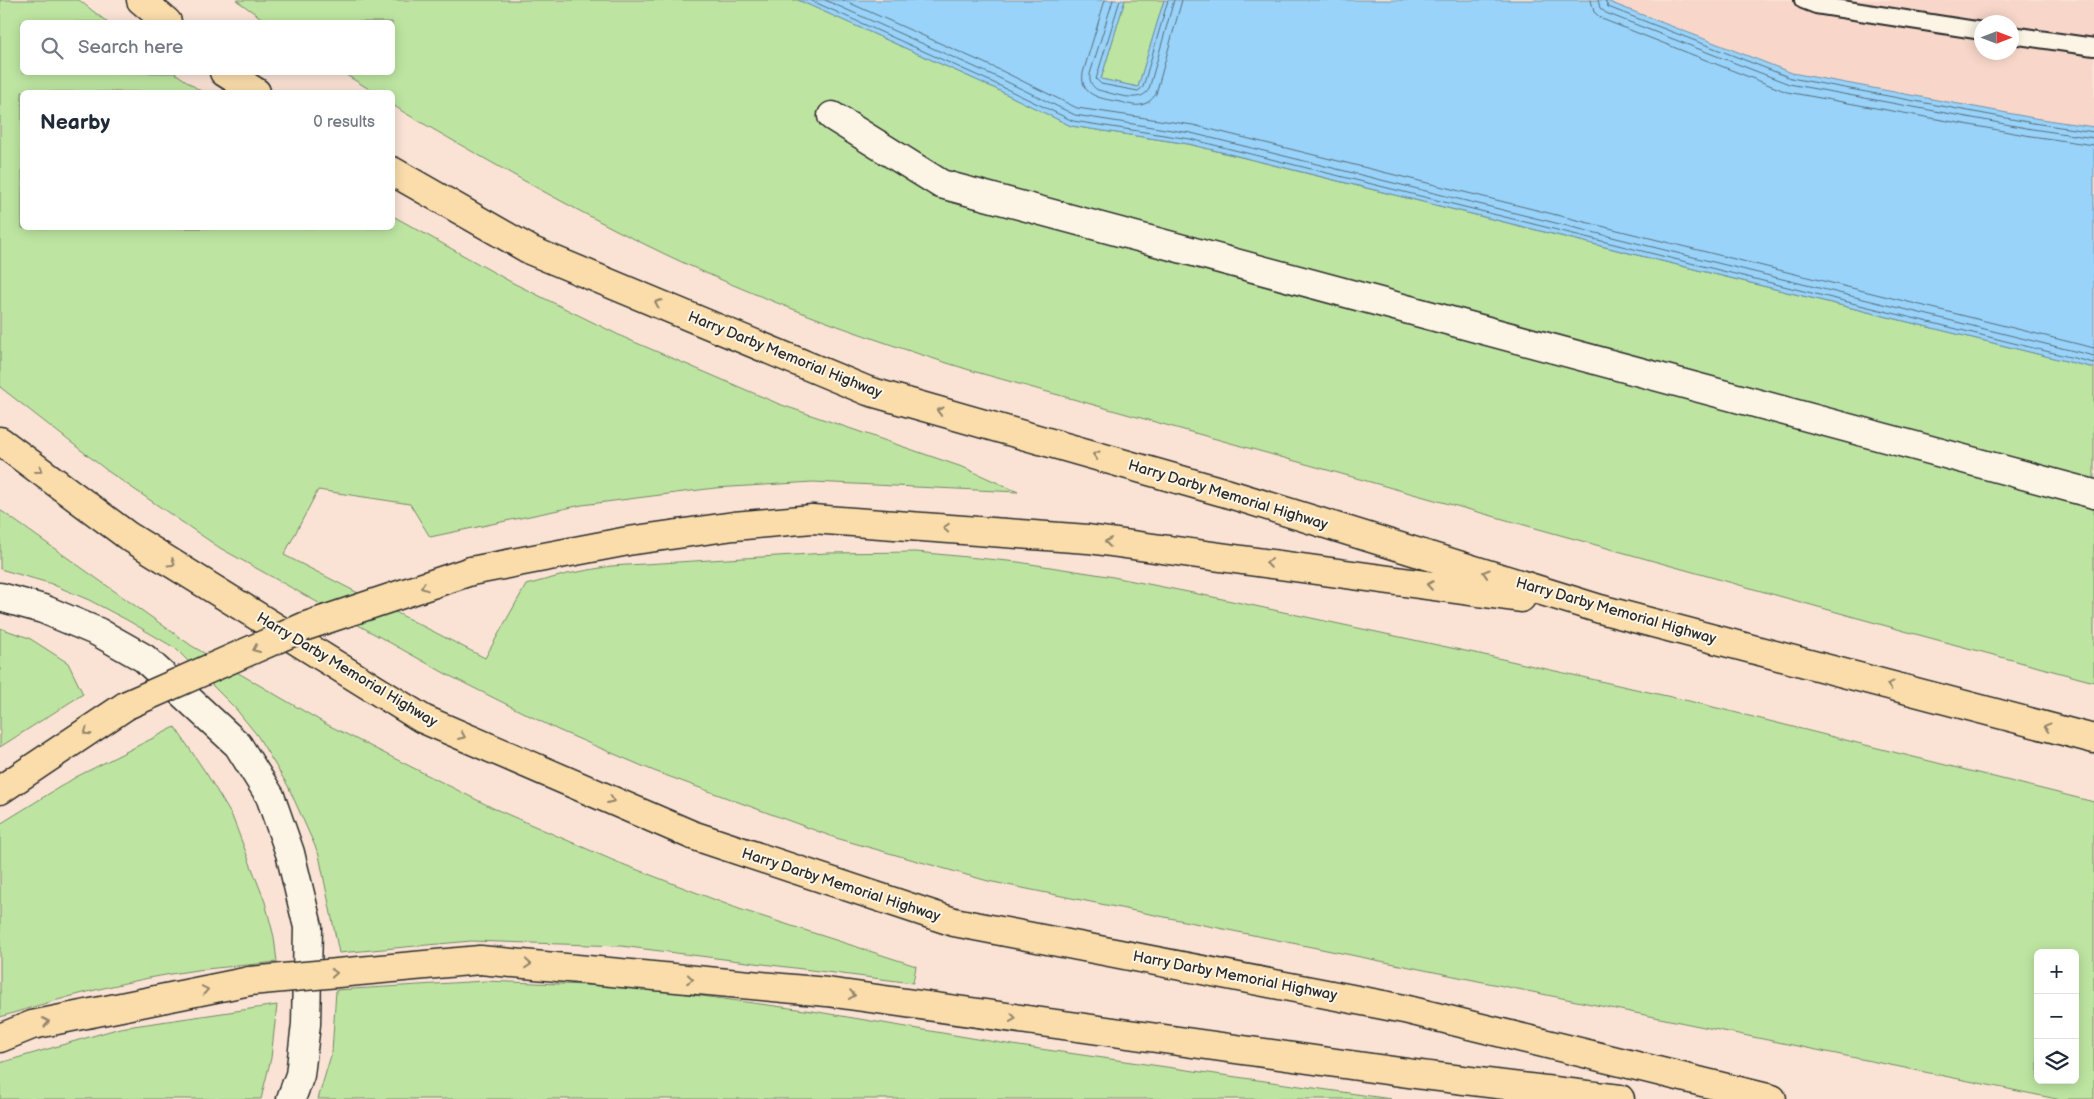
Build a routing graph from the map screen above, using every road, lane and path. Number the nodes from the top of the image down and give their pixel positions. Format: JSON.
{"nodes":[{"id":1,"x":141,"y":0,"type":"edge"},
{"id":2,"x":1803,"y":0,"type":"edge"},
{"id":3,"x":165,"y":20,"type":"edge"},
{"id":4,"x":1974,"y":30,"type":"edge"},
{"id":5,"x":2019,"y":36,"type":"edge"},
{"id":6,"x":2094,"y":47,"type":"edge"},
{"id":7,"x":229,"y":75,"type":"edge"},
{"id":8,"x":253,"y":90,"type":"edge"},
{"id":9,"x":832,"y":116,"type":"dead end"},
{"id":10,"x":395,"y":173,"type":"edge"},
{"id":11,"x":0,"y":441,"type":"edge"},
{"id":12,"x":2094,"y":494,"type":"edge"},
{"id":13,"x":0,"y":596,"type":"edge"},
{"id":14,"x":1600,"y":608,"type":"junction"},
{"id":15,"x":2094,"y":739,"type":"edge"},
{"id":16,"x":0,"y":790,"type":"edge"},
{"id":17,"x":0,"y":1038,"type":"edge"},
{"id":18,"x":292,"y":1099,"type":"edge"},
{"id":19,"x":1620,"y":1099,"type":"edge"},
{"id":20,"x":1772,"y":1099,"type":"edge"}],
"edges":[{"from":1,"to":3,"type":"highway"},
{"from":2,"to":4,"type":"lane"},
{"from":5,"to":6,"type":"lane"},
{"from":7,"to":8,"type":"highway"},
{"from":9,"to":12,"type":"street"},
{"from":14,"to":10,"type":"highway","name":"Harry Darby Memorial Highway","one_way":true},
{"from":11,"to":20,"type":"highway","name":"Harry Darby Memorial Highway","one_way":true},
{"from":13,"to":18,"type":"street"},
{"from":15,"to":14,"type":"highway","name":"Harry Darby Memorial Highway","one_way":true},
{"from":14,"to":16,"type":"highway","one_way":true,"bridge":true},
{"from":17,"to":19,"type":"highway","one_way":true,"bridge":true}]}
